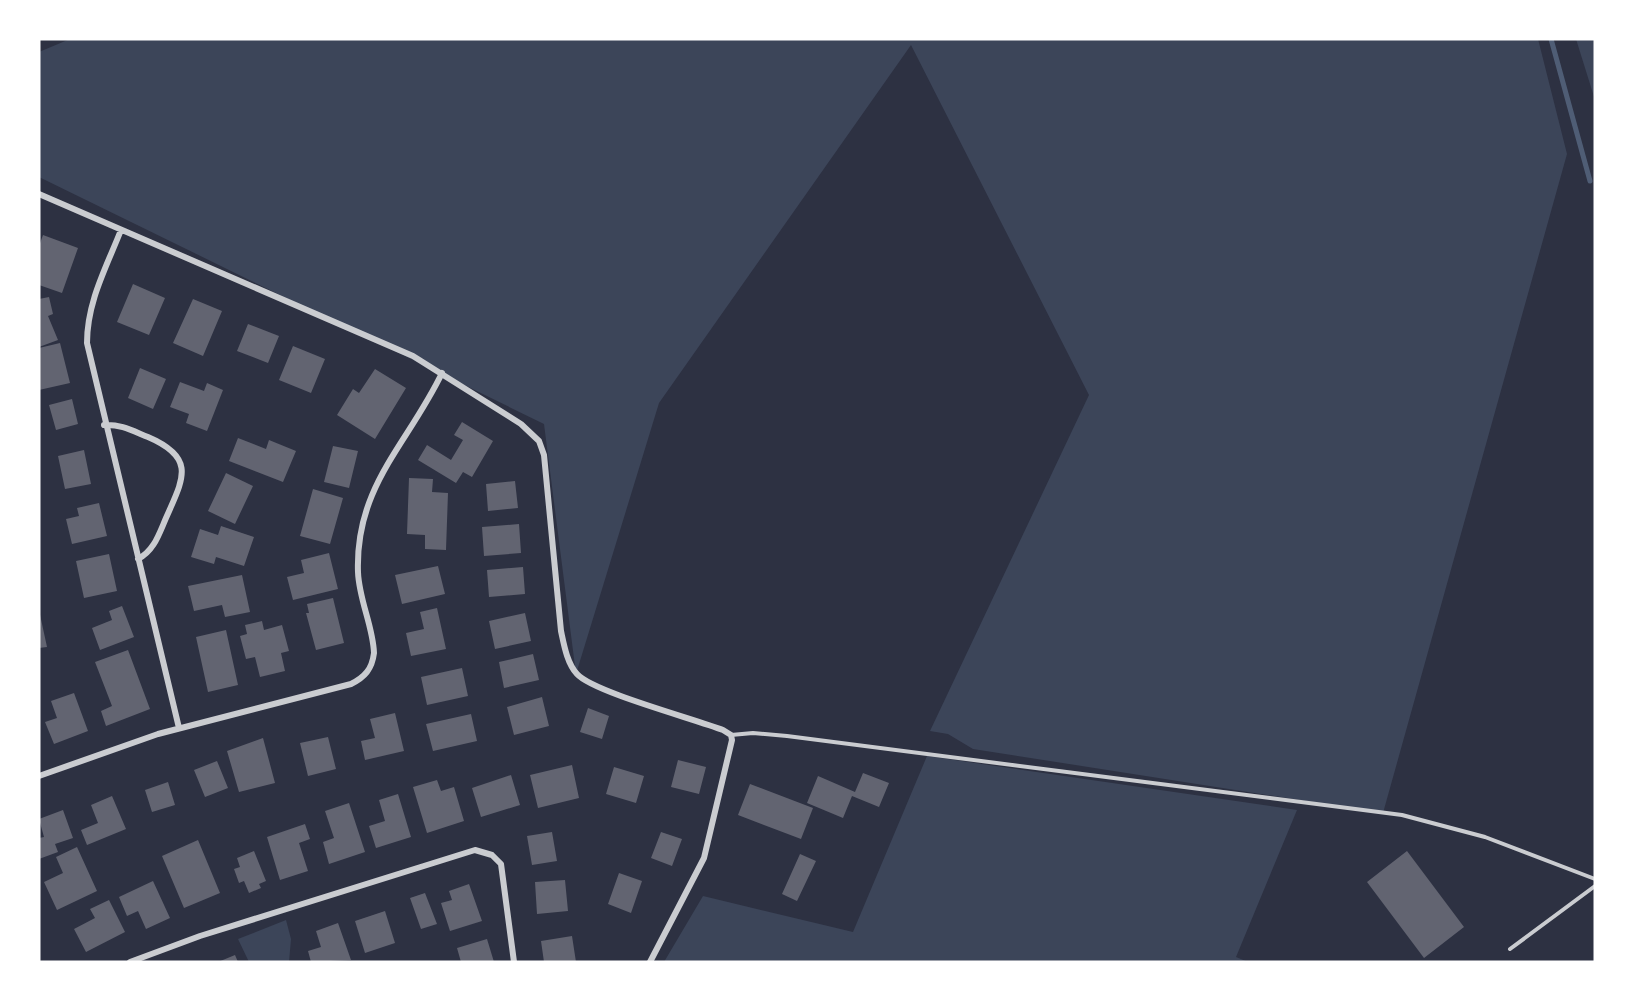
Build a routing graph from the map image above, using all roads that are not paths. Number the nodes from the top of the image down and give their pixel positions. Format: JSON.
{"nodes":[{"id":1,"x":39,"y":194,"type":"edge"},
{"id":2,"x":121,"y":230,"type":"junction"},
{"id":3,"x":442,"y":373,"type":"junction"},
{"id":4,"x":104,"y":425,"type":"junction"},
{"id":5,"x":138,"y":559,"type":"junction"},
{"id":6,"x":178,"y":728,"type":"junction"},
{"id":7,"x":731,"y":735,"type":"junction"},
{"id":8,"x":39,"y":776,"type":"edge"},
{"id":9,"x":1595,"y":879,"type":"edge"},
{"id":10,"x":1595,"y":886,"type":"edge"},
{"id":11,"x":1510,"y":949,"type":"dead end"},
{"id":12,"x":130,"y":962,"type":"edge"},
{"id":13,"x":514,"y":962,"type":"edge"},
{"id":14,"x":650,"y":962,"type":"edge"}],
"edges":[{"from":1,"to":2,"type":"street"},
{"from":2,"to":3,"type":"street"},
{"from":2,"to":4,"type":"street"},
{"from":3,"to":6,"type":"street"},
{"from":3,"to":7,"type":"street"},
{"from":4,"to":5,"type":"street"},
{"from":4,"to":5,"type":"street"},
{"from":5,"to":6,"type":"street"},
{"from":6,"to":8,"type":"street"},
{"from":7,"to":9,"type":"lane"},
{"from":7,"to":14,"type":"street"},
{"from":10,"to":11,"type":"lane"},
{"from":12,"to":13,"type":"street"}]}
